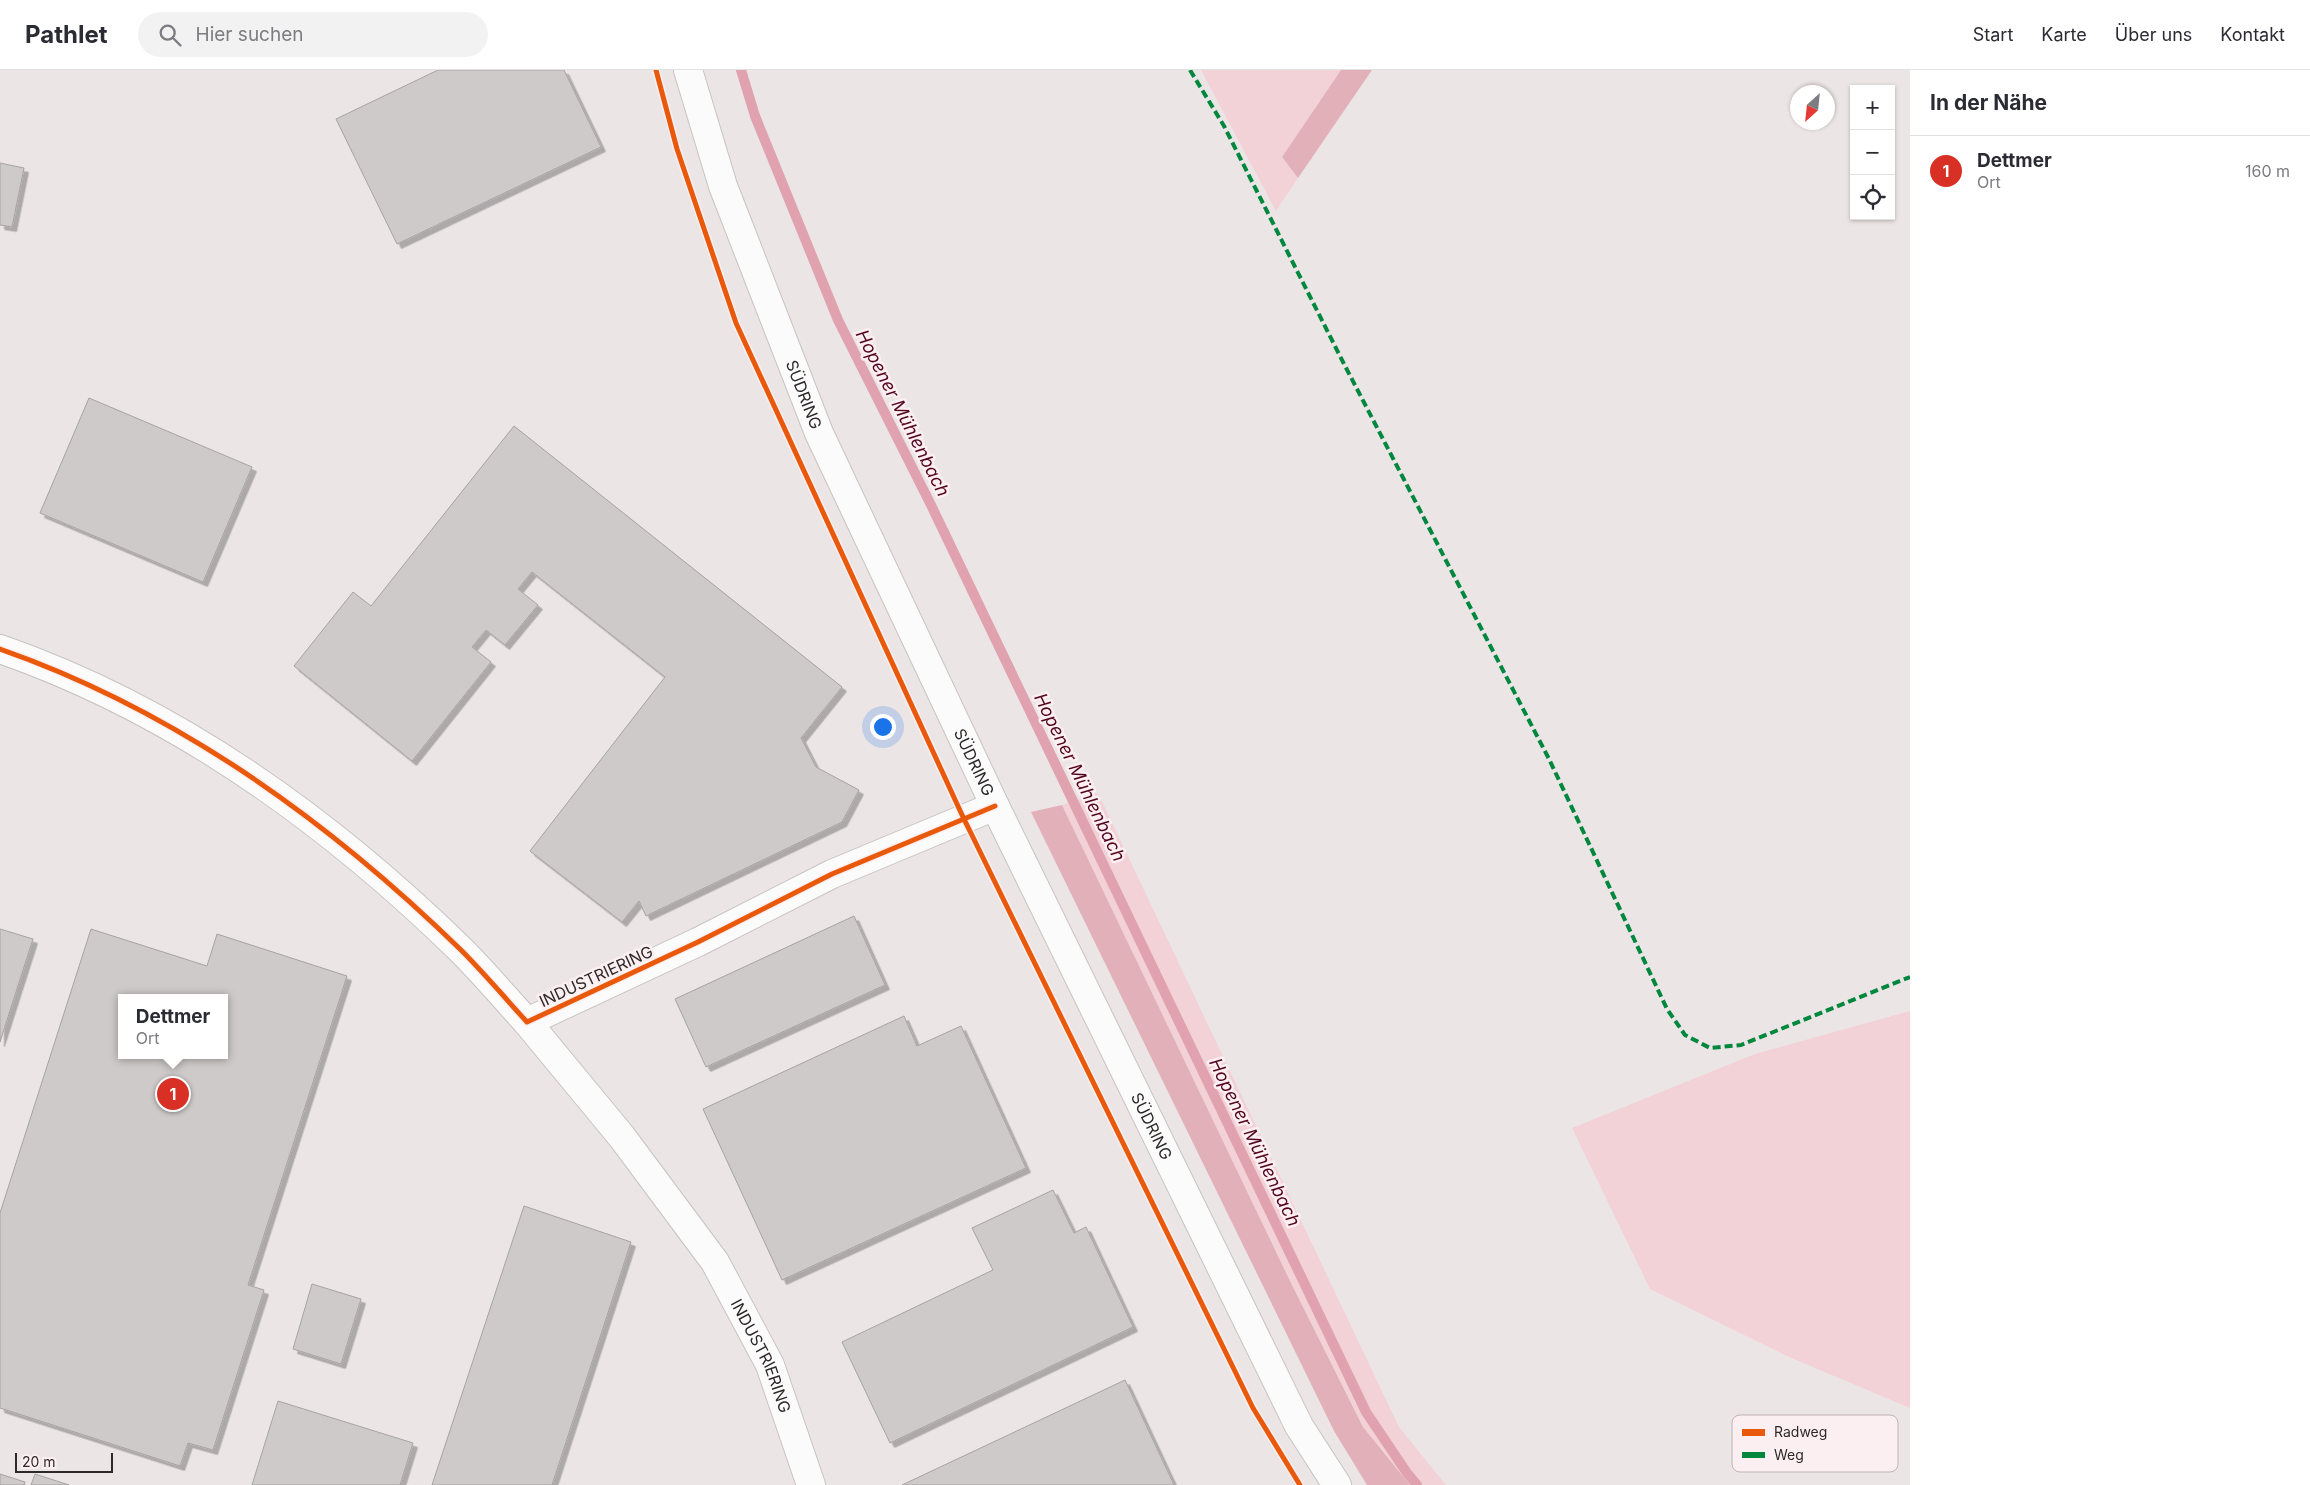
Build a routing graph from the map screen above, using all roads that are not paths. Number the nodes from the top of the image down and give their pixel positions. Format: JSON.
{"nodes":[{"id":1,"x":688,"y":70,"type":"edge"},
{"id":2,"x":0,"y":649,"type":"edge"},
{"id":3,"x":995,"y":806,"type":"junction"},
{"id":4,"x":527,"y":1022,"type":"junction"},
{"id":5,"x":811,"y":1485,"type":"edge"},
{"id":6,"x":1337,"y":1485,"type":"edge"}],
"edges":[{"from":1,"to":3,"type":"street","name":"SÜDRING"},
{"from":2,"to":4,"type":"street","name":"INDUSTRIERING"},
{"from":3,"to":4,"type":"street","name":"INDUSTRIERING"},
{"from":3,"to":6,"type":"street","name":"SÜDRING"},
{"from":4,"to":5,"type":"street","name":"INDUSTRIERING"}]}
